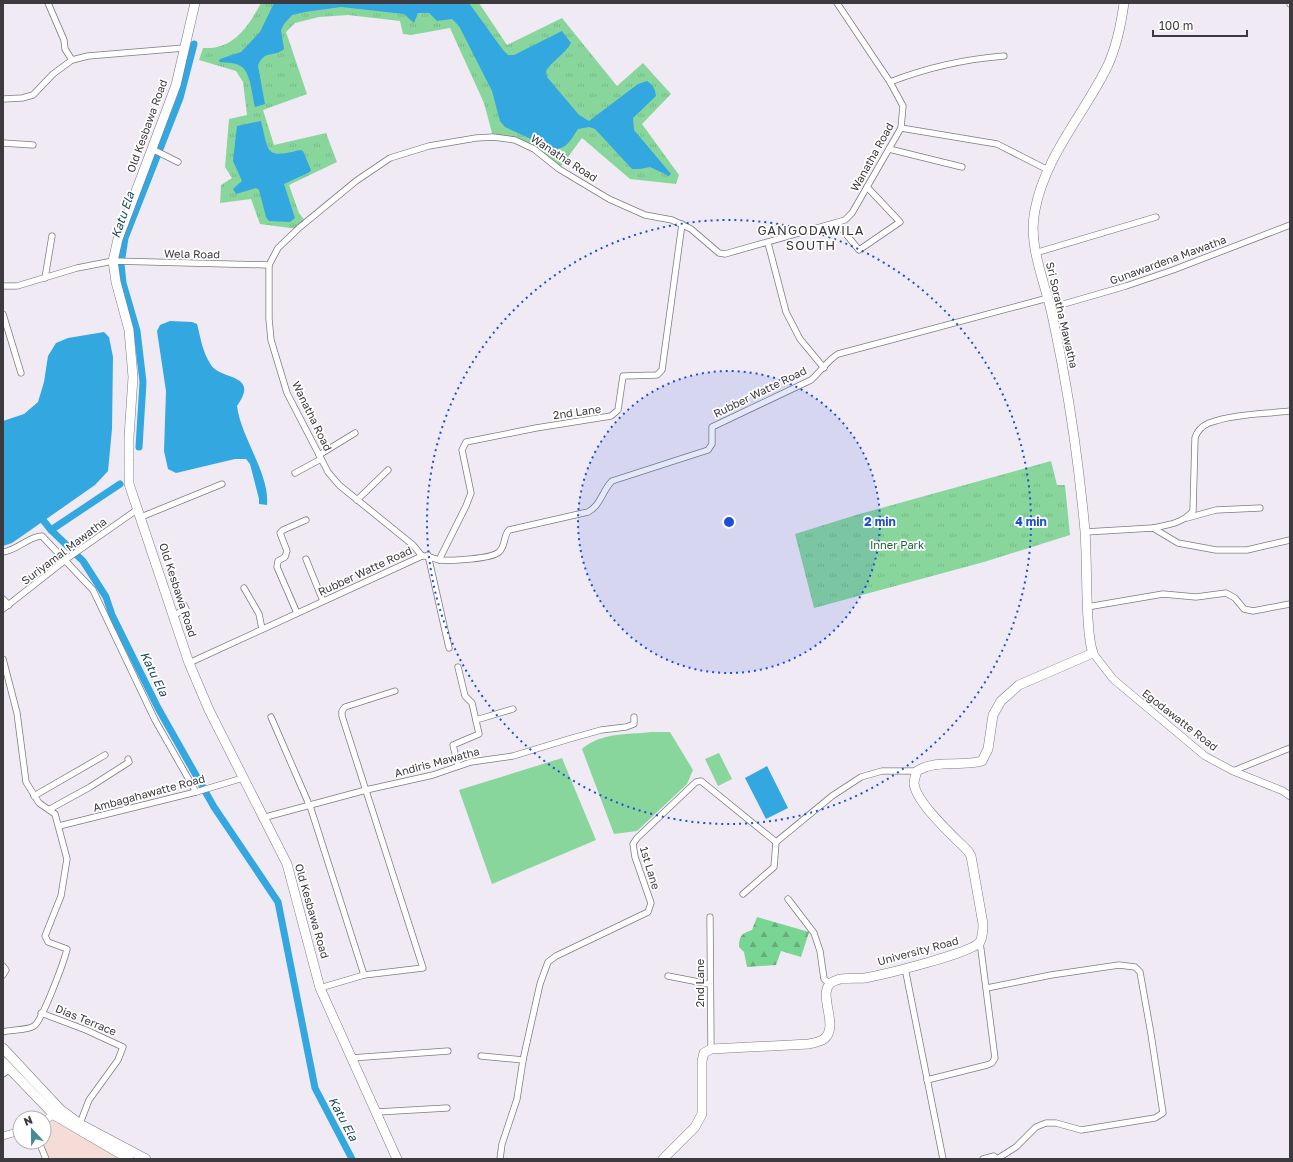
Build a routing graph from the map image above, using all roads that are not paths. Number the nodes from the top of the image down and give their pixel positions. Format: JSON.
{"nodes":[{"id":1,"x":48,"y":3,"type":"edge"},
{"id":2,"x":195,"y":3,"type":"edge"},
{"id":3,"x":837,"y":3,"type":"edge"},
{"id":4,"x":1124,"y":3,"type":"edge"},
{"id":5,"x":184,"y":48,"type":"junction"},
{"id":6,"x":1004,"y":56,"type":"dead end"},
{"id":7,"x":72,"y":60,"type":"junction"},
{"id":8,"x":890,"y":82,"type":"junction"},
{"id":9,"x":3,"y":99,"type":"edge"},
{"id":10,"x":901,"y":128,"type":"junction"},
{"id":11,"x":3,"y":143,"type":"edge"},
{"id":12,"x":33,"y":145,"type":"dead end"},
{"id":13,"x":152,"y":149,"type":"junction"},
{"id":14,"x":890,"y":150,"type":"junction"},
{"id":15,"x":178,"y":162,"type":"dead end"},
{"id":16,"x":962,"y":167,"type":"dead end"},
{"id":17,"x":1048,"y":170,"type":"junction"},
{"id":18,"x":867,"y":187,"type":"junction"},
{"id":19,"x":1156,"y":217,"type":"dead end"},
{"id":20,"x":837,"y":223,"type":"junction"},
{"id":21,"x":682,"y":224,"type":"junction"},
{"id":22,"x":1290,"y":225,"type":"edge"},
{"id":23,"x":52,"y":236,"type":"dead end"},
{"id":24,"x":768,"y":243,"type":"junction"},
{"id":25,"x":1035,"y":253,"type":"junction"},
{"id":26,"x":116,"y":261,"type":"junction"},
{"id":27,"x":270,"y":265,"type":"junction"},
{"id":28,"x":44,"y":278,"type":"junction"},
{"id":29,"x":3,"y":286,"type":"edge"},
{"id":30,"x":1048,"y":298,"type":"junction"},
{"id":31,"x":1050,"y":308,"type":"junction"},
{"id":32,"x":3,"y":314,"type":"edge"},
{"id":33,"x":824,"y":368,"type":"junction"},
{"id":34,"x":21,"y":373,"type":"dead end"},
{"id":35,"x":1290,"y":411,"type":"edge"},
{"id":36,"x":355,"y":433,"type":"dead end"},
{"id":37,"x":320,"y":457,"type":"junction"},
{"id":38,"x":388,"y":470,"type":"dead end"},
{"id":39,"x":295,"y":473,"type":"dead end"},
{"id":40,"x":222,"y":484,"type":"dead end"},
{"id":41,"x":357,"y":500,"type":"junction"},
{"id":42,"x":1260,"y":508,"type":"dead end"},
{"id":43,"x":140,"y":513,"type":"junction"},
{"id":44,"x":1187,"y":518,"type":"junction"},
{"id":45,"x":306,"y":520,"type":"dead end"},
{"id":46,"x":1153,"y":528,"type":"junction"},
{"id":47,"x":1085,"y":532,"type":"junction"},
{"id":48,"x":1290,"y":540,"type":"edge"},
{"id":49,"x":3,"y":552,"type":"edge"},
{"id":50,"x":428,"y":555,"type":"junction"},
{"id":51,"x":422,"y":556,"type":"junction"},
{"id":52,"x":67,"y":559,"type":"junction"},
{"id":53,"x":306,"y":559,"type":"dead end"},
{"id":54,"x":439,"y":560,"type":"junction"},
{"id":55,"x":244,"y":588,"type":"dead end"},
{"id":56,"x":3,"y":599,"type":"edge"},
{"id":57,"x":323,"y":601,"type":"junction"},
{"id":58,"x":1290,"y":604,"type":"edge"},
{"id":59,"x":9,"y":605,"type":"junction"},
{"id":60,"x":184,"y":605,"type":"dead end"},
{"id":61,"x":1087,"y":607,"type":"junction"},
{"id":62,"x":3,"y":609,"type":"edge"},
{"id":63,"x":298,"y":613,"type":"junction"},
{"id":64,"x":174,"y":614,"type":"junction"},
{"id":65,"x":262,"y":630,"type":"junction"},
{"id":66,"x":449,"y":648,"type":"dead end"},
{"id":67,"x":1093,"y":653,"type":"junction"},
{"id":68,"x":3,"y":659,"type":"edge"},
{"id":69,"x":189,"y":663,"type":"junction"},
{"id":70,"x":458,"y":666,"type":"dead end"},
{"id":71,"x":395,"y":691,"type":"dead end"},
{"id":72,"x":513,"y":709,"type":"dead end"},
{"id":73,"x":271,"y":717,"type":"dead end"},
{"id":74,"x":634,"y":717,"type":"dead end"},
{"id":75,"x":476,"y":720,"type":"junction"},
{"id":76,"x":1290,"y":748,"type":"edge"},
{"id":77,"x":105,"y":755,"type":"dead end"},
{"id":78,"x":128,"y":759,"type":"dead end"},
{"id":79,"x":458,"y":766,"type":"junction"},
{"id":80,"x":917,"y":771,"type":"junction"},
{"id":81,"x":1233,"y":771,"type":"junction"},
{"id":82,"x":243,"y":778,"type":"junction"},
{"id":83,"x":366,"y":790,"type":"junction"},
{"id":84,"x":1287,"y":790,"type":"edge"},
{"id":85,"x":196,"y":792,"type":"junction"},
{"id":86,"x":34,"y":796,"type":"junction"},
{"id":87,"x":1290,"y":796,"type":"edge"},
{"id":88,"x":308,"y":805,"type":"junction"},
{"id":89,"x":50,"y":809,"type":"junction"},
{"id":90,"x":262,"y":818,"type":"junction"},
{"id":91,"x":59,"y":826,"type":"junction"},
{"id":92,"x":776,"y":842,"type":"junction"},
{"id":93,"x":743,"y":894,"type":"dead end"},
{"id":94,"x":788,"y":899,"type":"dead end"},
{"id":95,"x":710,"y":917,"type":"dead end"},
{"id":96,"x":980,"y":942,"type":"junction"},
{"id":97,"x":3,"y":966,"type":"edge"},
{"id":98,"x":905,"y":968,"type":"junction"},
{"id":99,"x":3,"y":975,"type":"edge"},
{"id":100,"x":364,"y":975,"type":"junction"},
{"id":101,"x":668,"y":976,"type":"dead end"},
{"id":102,"x":829,"y":983,"type":"junction"},
{"id":103,"x":709,"y":984,"type":"junction"},
{"id":104,"x":320,"y":988,"type":"junction"},
{"id":105,"x":987,"y":988,"type":"junction"},
{"id":106,"x":41,"y":1013,"type":"junction"},
{"id":107,"x":3,"y":1032,"type":"edge"},
{"id":108,"x":3,"y":1048,"type":"edge"},
{"id":109,"x":711,"y":1049,"type":"junction"},
{"id":110,"x":448,"y":1052,"type":"dead end"},
{"id":111,"x":481,"y":1056,"type":"dead end"},
{"id":112,"x":351,"y":1058,"type":"junction"},
{"id":113,"x":523,"y":1060,"type":"junction"},
{"id":114,"x":3,"y":1062,"type":"edge"},
{"id":115,"x":6,"y":1072,"type":"edge"},
{"id":116,"x":927,"y":1080,"type":"junction"},
{"id":117,"x":447,"y":1108,"type":"dead end"},
{"id":118,"x":57,"y":1112,"type":"junction"},
{"id":119,"x":377,"y":1112,"type":"junction"},
{"id":120,"x":52,"y":1115,"type":"edge"},
{"id":121,"x":79,"y":1127,"type":"junction"},
{"id":122,"x":129,"y":1159,"type":"edge"},
{"id":123,"x":146,"y":1159,"type":"edge"},
{"id":124,"x":397,"y":1159,"type":"edge"},
{"id":125,"x":500,"y":1159,"type":"edge"},
{"id":126,"x":663,"y":1159,"type":"edge"},
{"id":127,"x":943,"y":1159,"type":"edge"},
{"id":128,"x":983,"y":1159,"type":"edge"},
{"id":129,"x":996,"y":1159,"type":"edge"}],
"edges":[{"from":1,"to":7,"type":"street"},
{"from":2,"to":5,"type":"main road","name":"Old Kesbawa Road"},
{"from":3,"to":8,"type":"street","name":"Wanatha Road"},
{"from":4,"to":17,"type":"main road","name":"Sri Soratha Mawatha"},
{"from":5,"to":7,"type":"street"},
{"from":5,"to":13,"type":"main road","name":"Old Kesbawa Road"},
{"from":6,"to":8,"type":"street"},
{"from":7,"to":9,"type":"street"},
{"from":8,"to":10,"type":"street","name":"Wanatha Road"},
{"from":10,"to":14,"type":"street","name":"Wanatha Road"},
{"from":10,"to":17,"type":"street"},
{"from":11,"to":12,"type":"street"},
{"from":13,"to":15,"type":"street"},
{"from":13,"to":26,"type":"main road","name":"Old Kesbawa Road"},
{"from":14,"to":16,"type":"street"},
{"from":14,"to":18,"type":"street","name":"Wanatha Road"},
{"from":17,"to":25,"type":"main road","name":"Sri Soratha Mawatha"},
{"from":18,"to":20,"type":"street","name":"Wanatha Road"},
{"from":18,"to":20,"type":"street"},
{"from":19,"to":25,"type":"street"},
{"from":20,"to":24,"type":"street","name":"Wanatha Road"},
{"from":21,"to":24,"type":"street","name":"Wanatha Road"},
{"from":21,"to":27,"type":"street","name":"Wanatha Road"},
{"from":21,"to":54,"type":"street","name":"2nd Lane"},
{"from":22,"to":31,"type":"street","name":"Gunawardena Mawatha"},
{"from":23,"to":28,"type":"street"},
{"from":24,"to":33,"type":"street"},
{"from":25,"to":30,"type":"main road","name":"Sri Soratha Mawatha"},
{"from":26,"to":27,"type":"street","name":"Wela Road"},
{"from":26,"to":28,"type":"street","name":"Wela Road"},
{"from":26,"to":43,"type":"main road","name":"Old Kesbawa Road"},
{"from":27,"to":37,"type":"street","name":"Wanatha Road"},
{"from":28,"to":29,"type":"street","name":"Wela Road"},
{"from":30,"to":31,"type":"main road","name":"Sri Soratha Mawatha"},
{"from":30,"to":33,"type":"street","name":"Rubber Watte Road"},
{"from":31,"to":47,"type":"main road","name":"Sri Soratha Mawatha"},
{"from":32,"to":34,"type":"street"},
{"from":33,"to":54,"type":"street","name":"Rubber Watte Road"},
{"from":35,"to":44,"type":"street"},
{"from":36,"to":37,"type":"street"},
{"from":37,"to":39,"type":"street"},
{"from":37,"to":41,"type":"street","name":"Wanatha Road"},
{"from":38,"to":41,"type":"street"},
{"from":40,"to":43,"type":"street","name":"Suriyamal Mawatha"},
{"from":41,"to":51,"type":"street","name":"Wanatha Road"},
{"from":42,"to":44,"type":"street"},
{"from":43,"to":52,"type":"street","name":"Suriyamal Mawatha"},
{"from":43,"to":64,"type":"main road","name":"Old Kesbawa Road"},
{"from":44,"to":46,"type":"street"},
{"from":45,"to":63,"type":"street"},
{"from":46,"to":47,"type":"street"},
{"from":46,"to":48,"type":"street"},
{"from":47,"to":61,"type":"main road","name":"Sri Soratha Mawatha"},
{"from":49,"to":52,"type":"street"},
{"from":50,"to":51,"type":"street","name":"Rubber Watte Road"},
{"from":50,"to":54,"type":"street","name":"Rubber Watte Road"},
{"from":50,"to":66,"type":"street"},
{"from":51,"to":57,"type":"street","name":"Rubber Watte Road"},
{"from":52,"to":59,"type":"street","name":"Suriyamal Mawatha"},
{"from":52,"to":85,"type":"street"},
{"from":53,"to":57,"type":"street"},
{"from":55,"to":65,"type":"street"},
{"from":56,"to":59,"type":"street"},
{"from":57,"to":63,"type":"street","name":"Rubber Watte Road"},
{"from":58,"to":61,"type":"street"},
{"from":59,"to":62,"type":"street","name":"Suriyamal Mawatha"},
{"from":60,"to":64,"type":"street"},
{"from":61,"to":67,"type":"main road","name":"Sri Soratha Mawatha"},
{"from":63,"to":65,"type":"street","name":"Rubber Watte Road"},
{"from":64,"to":69,"type":"main road","name":"Old Kesbawa Road"},
{"from":65,"to":69,"type":"street","name":"Rubber Watte Road"},
{"from":67,"to":80,"type":"main road"},
{"from":67,"to":81,"type":"street","name":"Egodawatte Road"},
{"from":68,"to":86,"type":"street"},
{"from":69,"to":82,"type":"main road","name":"Old Kesbawa Road"},
{"from":70,"to":75,"type":"street"},
{"from":71,"to":83,"type":"street"},
{"from":72,"to":75,"type":"street"},
{"from":73,"to":88,"type":"street"},
{"from":74,"to":79,"type":"street","name":"Andiris Mawatha"},
{"from":75,"to":79,"type":"street"},
{"from":76,"to":81,"type":"street"},
{"from":77,"to":86,"type":"street"},
{"from":78,"to":89,"type":"street"},
{"from":79,"to":83,"type":"street","name":"Andiris Mawatha"},
{"from":80,"to":92,"type":"street"},
{"from":80,"to":96,"type":"main road"},
{"from":81,"to":84,"type":"street","name":"Egodawatte Road"},
{"from":82,"to":85,"type":"street","name":"Ambagahawatte Road"},
{"from":82,"to":90,"type":"main road","name":"Old Kesbawa Road"},
{"from":83,"to":88,"type":"street","name":"Andiris Mawatha"},
{"from":83,"to":100,"type":"street"},
{"from":84,"to":87,"type":"street","name":"Egodawatte Road"},
{"from":85,"to":91,"type":"street","name":"Ambagahawatte Road"},
{"from":86,"to":89,"type":"street"},
{"from":88,"to":90,"type":"street","name":"Andiris Mawatha"},
{"from":88,"to":100,"type":"street"},
{"from":89,"to":91,"type":"street"},
{"from":90,"to":104,"type":"main road","name":"Old Kesbawa Road"},
{"from":91,"to":106,"type":"street"},
{"from":92,"to":93,"type":"street"},
{"from":92,"to":113,"type":"street","name":"1st Lane"},
{"from":94,"to":102,"type":"street"},
{"from":95,"to":103,"type":"street","name":"2nd Lane"},
{"from":96,"to":98,"type":"main road","name":"University Road"},
{"from":96,"to":105,"type":"street"},
{"from":97,"to":99,"type":"street"},
{"from":98,"to":102,"type":"main road","name":"University Road"},
{"from":98,"to":116,"type":"street"},
{"from":100,"to":104,"type":"street"},
{"from":101,"to":103,"type":"street"},
{"from":102,"to":109,"type":"main road"},
{"from":103,"to":109,"type":"street","name":"2nd Lane"},
{"from":104,"to":112,"type":"main road","name":"Old Kesbawa Road"},
{"from":105,"to":116,"type":"street"},
{"from":105,"to":129,"type":"street"},
{"from":106,"to":107,"type":"street"},
{"from":106,"to":121,"type":"street","name":"Dias Terrace"},
{"from":108,"to":118,"type":"main road"},
{"from":109,"to":126,"type":"main road"},
{"from":110,"to":112,"type":"street"},
{"from":111,"to":113,"type":"street"},
{"from":112,"to":119,"type":"main road","name":"Old Kesbawa Road"},
{"from":113,"to":125,"type":"street","name":"1st Lane"},
{"from":114,"to":115,"type":"main road"},
{"from":115,"to":118,"type":"main road"},
{"from":116,"to":127,"type":"street"},
{"from":117,"to":119,"type":"street"},
{"from":118,"to":120,"type":"street"},
{"from":118,"to":121,"type":"main road"},
{"from":119,"to":124,"type":"main road","name":"Old Kesbawa Road"},
{"from":121,"to":122,"type":"main road"},
{"from":121,"to":123,"type":"main road"},
{"from":128,"to":129,"type":"street"}]}
